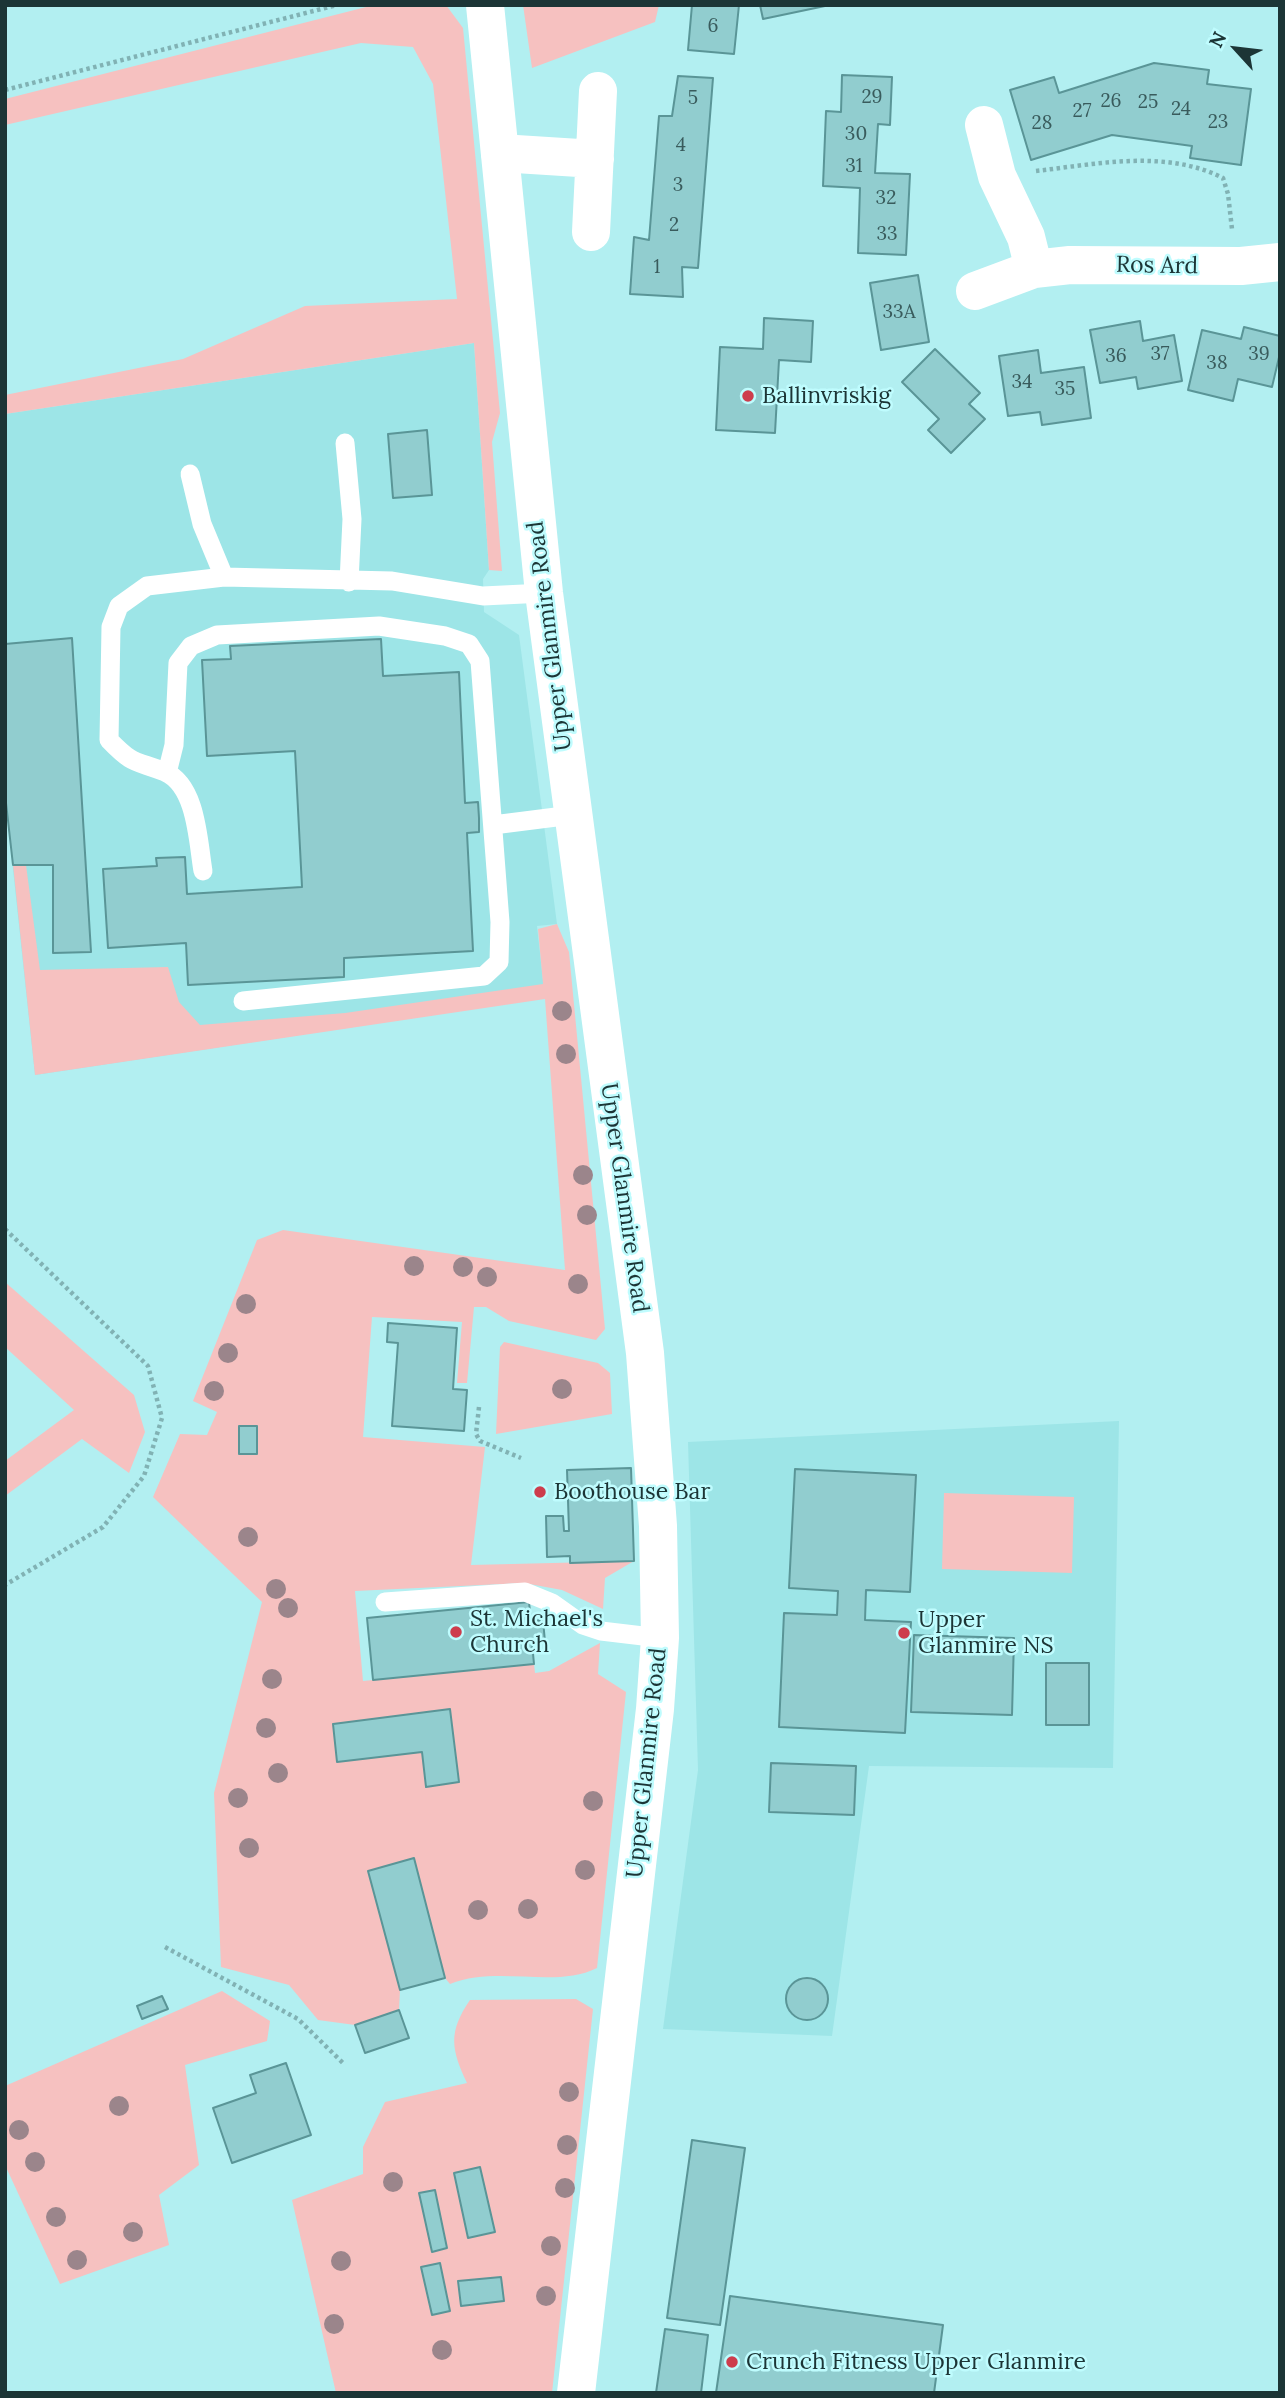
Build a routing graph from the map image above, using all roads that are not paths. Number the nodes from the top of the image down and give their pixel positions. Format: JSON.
{"nodes":[{"id":1,"x":488,"y":7,"type":"edge"},
{"id":2,"x":598,"y":91,"type":"dead end"},
{"id":3,"x":984,"y":125,"type":"dead end"},
{"id":4,"x":500,"y":153,"type":"junction"},
{"id":5,"x":595,"y":159,"type":"junction"},
{"id":6,"x":591,"y":232,"type":"dead end"},
{"id":7,"x":1280,"y":262,"type":"edge"},
{"id":8,"x":1034,"y":269,"type":"junction"},
{"id":9,"x":975,"y":291,"type":"dead end"},
{"id":10,"x":345,"y":443,"type":"dead end"},
{"id":11,"x":190,"y":474,"type":"dead end"},
{"id":12,"x":224,"y":577,"type":"junction"},
{"id":13,"x":349,"y":582,"type":"junction"},
{"id":14,"x":544,"y":593,"type":"junction"},
{"id":15,"x":167,"y":773,"type":"junction"},
{"id":16,"x":572,"y":815,"type":"junction"},
{"id":17,"x":493,"y":825,"type":"junction"},
{"id":18,"x":203,"y":871,"type":"dead end"},
{"id":19,"x":243,"y":1001,"type":"dead end"},
{"id":20,"x":385,"y":1602,"type":"dead end"},
{"id":21,"x":660,"y":1638,"type":"junction"},
{"id":22,"x":576,"y":2393,"type":"edge"}],
"edges":[{"from":1,"to":4,"type":"main road","name":"Upper Glanmire Road"},
{"from":2,"to":5,"type":"main road"},
{"from":3,"to":8,"type":"main road"},
{"from":4,"to":5,"type":"main road"},
{"from":4,"to":14,"type":"main road","name":"Upper Glanmire Road"},
{"from":5,"to":6,"type":"main road"},
{"from":7,"to":8,"type":"main road","name":"Ros Ard"},
{"from":8,"to":9,"type":"main road","name":"Ros Ard"},
{"from":10,"to":13,"type":"lane"},
{"from":11,"to":12,"type":"lane"},
{"from":12,"to":13,"type":"lane"},
{"from":12,"to":15,"type":"lane"},
{"from":13,"to":14,"type":"lane"},
{"from":14,"to":16,"type":"main road","name":"Upper Glanmire Road"},
{"from":15,"to":17,"type":"lane"},
{"from":15,"to":18,"type":"lane"},
{"from":16,"to":17,"type":"lane"},
{"from":16,"to":21,"type":"main road","name":"Upper Glanmire Road"},
{"from":17,"to":19,"type":"lane"},
{"from":20,"to":21,"type":"lane"},
{"from":21,"to":22,"type":"main road","name":"Upper Glanmire Road"}]}
